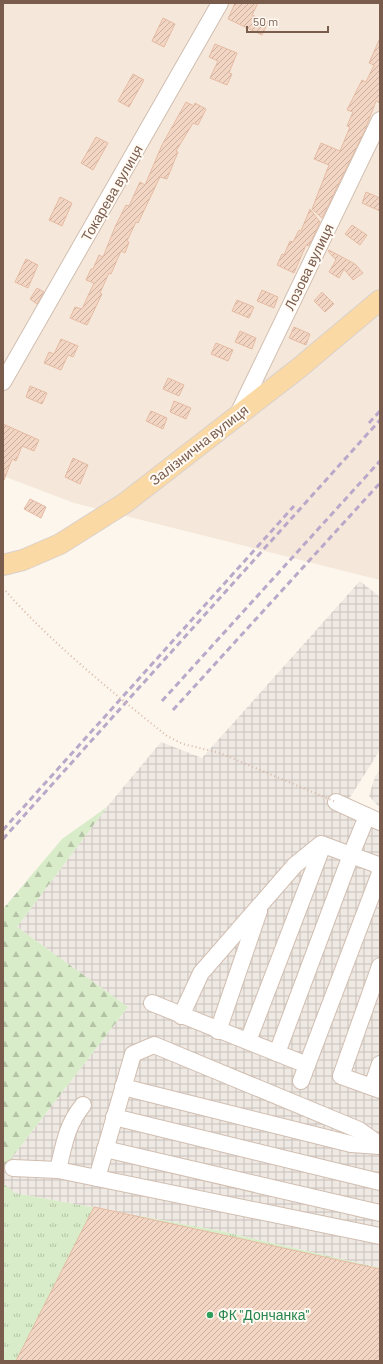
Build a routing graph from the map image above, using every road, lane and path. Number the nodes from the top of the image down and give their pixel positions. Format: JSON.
{"nodes":[{"id":1,"x":220,"y":3,"type":"edge"},
{"id":2,"x":380,"y":120,"type":"edge"},
{"id":3,"x":380,"y":300,"type":"edge"},
{"id":4,"x":3,"y":382,"type":"edge"},
{"id":5,"x":238,"y":414,"type":"junction"},
{"id":6,"x":3,"y":565,"type":"edge"},
{"id":7,"x":3,"y":588,"type":"edge"},
{"id":8,"x":336,"y":802,"type":"joint"},
{"id":9,"x":374,"y":819,"type":"edge"},
{"id":10,"x":323,"y":845,"type":"junction"},
{"id":11,"x":351,"y":854,"type":"junction"},
{"id":12,"x":263,"y":902,"type":"junction"},
{"id":13,"x":380,"y":966,"type":"edge"},
{"id":14,"x":152,"y":1003,"type":"dead end"},
{"id":15,"x":181,"y":1016,"type":"junction"},
{"id":16,"x":218,"y":1031,"type":"junction"},
{"id":17,"x":248,"y":1042,"type":"junction"},
{"id":18,"x":278,"y":1053,"type":"junction"},
{"id":19,"x":380,"y":1064,"type":"edge"},
{"id":20,"x":307,"y":1065,"type":"junction"},
{"id":21,"x":301,"y":1081,"type":"dead end"},
{"id":22,"x":123,"y":1087,"type":"junction"},
{"id":23,"x":376,"y":1089,"type":"edge"},
{"id":24,"x":84,"y":1105,"type":"dead end"},
{"id":25,"x":114,"y":1117,"type":"junction"},
{"id":26,"x":380,"y":1145,"type":"edge"},
{"id":27,"x":105,"y":1149,"type":"junction"},
{"id":28,"x":13,"y":1168,"type":"dead end"},
{"id":29,"x":58,"y":1170,"type":"junction"},
{"id":30,"x":97,"y":1178,"type":"junction"},
{"id":31,"x":380,"y":1182,"type":"edge"},
{"id":32,"x":380,"y":1213,"type":"edge"},
{"id":33,"x":380,"y":1236,"type":"edge"}],
"edges":[{"from":1,"to":4,"type":"street","name":"Токарева вулиця"},
{"from":2,"to":5,"type":"street","name":"Лозова вулиця"},
{"from":3,"to":5,"type":"main road","name":"Залізнична вулиця"},
{"from":5,"to":6,"type":"main road","name":"Залізнична вулиця"},
{"from":7,"to":8,"type":"path","bridge":true},
{"from":8,"to":9,"type":"street"},
{"from":9,"to":11,"type":"street"},
{"from":10,"to":11,"type":"street"},
{"from":10,"to":12,"type":"street"},
{"from":10,"to":17,"type":"street"},
{"from":11,"to":18,"type":"street"},
{"from":11,"to":20,"type":"street"},
{"from":12,"to":15,"type":"street"},
{"from":12,"to":16,"type":"street"},
{"from":13,"to":23,"type":"street"},
{"from":14,"to":15,"type":"street"},
{"from":15,"to":16,"type":"street"},
{"from":16,"to":17,"type":"street"},
{"from":17,"to":18,"type":"street"},
{"from":18,"to":20,"type":"street"},
{"from":19,"to":23,"type":"street"},
{"from":20,"to":21,"type":"street"},
{"from":22,"to":25,"type":"street"},
{"from":22,"to":26,"type":"street"},
{"from":22,"to":26,"type":"street"},
{"from":24,"to":29,"type":"street"},
{"from":25,"to":27,"type":"street"},
{"from":25,"to":31,"type":"street"},
{"from":27,"to":30,"type":"street"},
{"from":27,"to":32,"type":"street"},
{"from":28,"to":29,"type":"street"},
{"from":29,"to":30,"type":"street"},
{"from":30,"to":33,"type":"street"}]}
